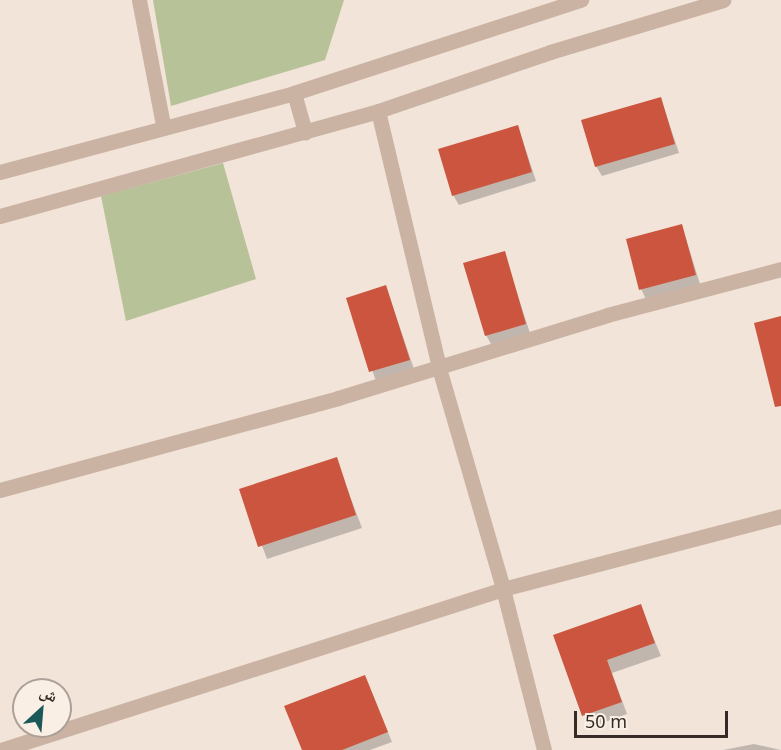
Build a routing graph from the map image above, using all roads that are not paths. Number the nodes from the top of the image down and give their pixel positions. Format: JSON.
{"nodes":[{"id":1,"x":139,"y":0,"type":"edge"},
{"id":2,"x":581,"y":0,"type":"edge"},
{"id":3,"x":723,"y":0,"type":"edge"},
{"id":4,"x":294,"y":93,"type":"junction"},
{"id":5,"x":378,"y":111,"type":"junction"},
{"id":6,"x":163,"y":125,"type":"junction"},
{"id":7,"x":305,"y":132,"type":"junction"},
{"id":8,"x":0,"y":172,"type":"edge"},
{"id":9,"x":0,"y":216,"type":"edge"},
{"id":10,"x":781,"y":269,"type":"edge"},
{"id":11,"x":439,"y":368,"type":"junction"},
{"id":12,"x":0,"y":490,"type":"edge"},
{"id":13,"x":781,"y":516,"type":"edge"},
{"id":14,"x":503,"y":589,"type":"junction"},
{"id":15,"x":1,"y":750,"type":"edge"},
{"id":16,"x":544,"y":750,"type":"edge"}],
"edges":[{"from":1,"to":6,"type":"street"},
{"from":2,"to":4,"type":"street"},
{"from":3,"to":5,"type":"street"},
{"from":4,"to":6,"type":"street"},
{"from":4,"to":7,"type":"street"},
{"from":5,"to":7,"type":"street"},
{"from":5,"to":11,"type":"street"},
{"from":6,"to":8,"type":"street"},
{"from":7,"to":9,"type":"street"},
{"from":10,"to":11,"type":"street"},
{"from":11,"to":12,"type":"street"},
{"from":11,"to":14,"type":"street"},
{"from":13,"to":14,"type":"street"},
{"from":14,"to":15,"type":"street"},
{"from":14,"to":16,"type":"street"}]}
